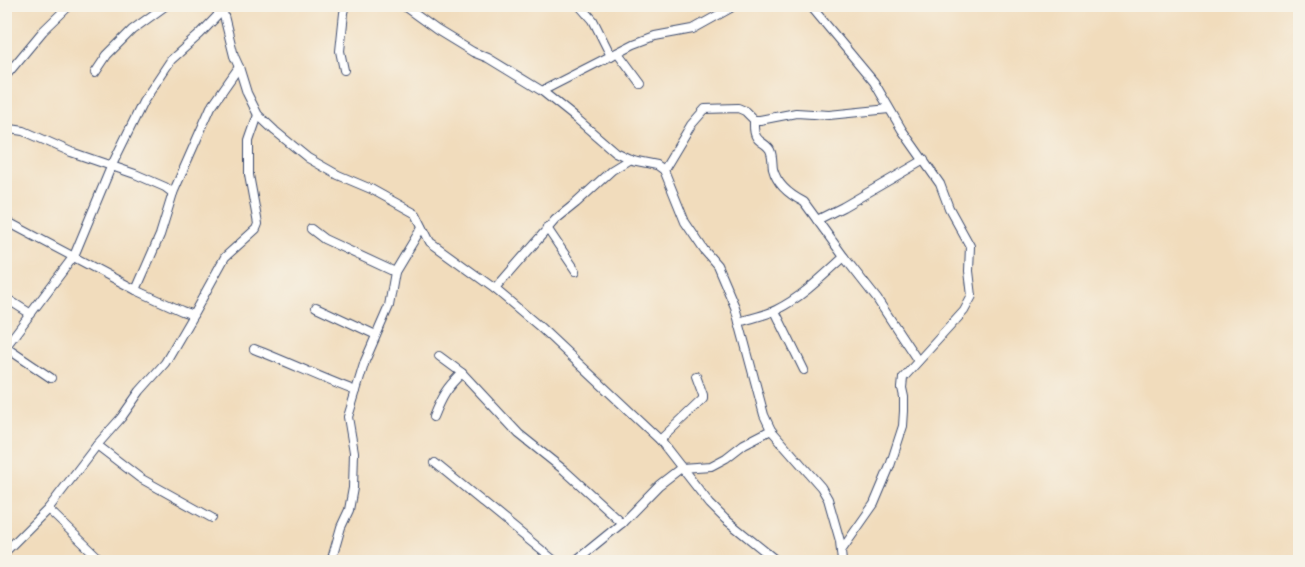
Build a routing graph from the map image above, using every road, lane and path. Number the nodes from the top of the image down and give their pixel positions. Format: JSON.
{"nodes":[{"id":1,"x":71,"y":4,"type":"edge"},
{"id":2,"x":168,"y":4,"type":"edge"},
{"id":3,"x":346,"y":4,"type":"edge"},
{"id":4,"x":401,"y":4,"type":"edge"},
{"id":5,"x":579,"y":4,"type":"edge"},
{"id":6,"x":738,"y":4,"type":"edge"},
{"id":7,"x":809,"y":4,"type":"edge"},
{"id":8,"x":222,"y":7,"type":"edge"},
{"id":9,"x":614,"y":54,"type":"junction"},
{"id":10,"x":239,"y":67,"type":"junction"},
{"id":11,"x":344,"y":69,"type":"dead end"},
{"id":12,"x":95,"y":73,"type":"dead end"},
{"id":13,"x":4,"y":78,"type":"edge"},
{"id":14,"x":641,"y":84,"type":"dead end"},
{"id":15,"x":542,"y":91,"type":"junction"},
{"id":16,"x":889,"y":109,"type":"junction"},
{"id":17,"x":258,"y":115,"type":"junction"},
{"id":18,"x":754,"y":120,"type":"junction"},
{"id":19,"x":4,"y":128,"type":"edge"},
{"id":20,"x":630,"y":159,"type":"junction"},
{"id":21,"x":924,"y":160,"type":"junction"},
{"id":22,"x":111,"y":167,"type":"junction"},
{"id":23,"x":664,"y":170,"type":"junction"},
{"id":24,"x":173,"y":193,"type":"junction"},
{"id":25,"x":4,"y":220,"type":"edge"},
{"id":26,"x":817,"y":220,"type":"junction"},
{"id":27,"x":422,"y":227,"type":"junction"},
{"id":28,"x":547,"y":228,"type":"junction"},
{"id":29,"x":311,"y":229,"type":"dead end"},
{"id":30,"x":74,"y":256,"type":"junction"},
{"id":31,"x":844,"y":257,"type":"junction"},
{"id":32,"x":395,"y":272,"type":"junction"},
{"id":33,"x":576,"y":272,"type":"dead end"},
{"id":34,"x":495,"y":289,"type":"junction"},
{"id":35,"x":136,"y":290,"type":"junction"},
{"id":36,"x":4,"y":297,"type":"edge"},
{"id":37,"x":316,"y":307,"type":"dead end"},
{"id":38,"x":775,"y":311,"type":"junction"},
{"id":39,"x":31,"y":314,"type":"junction"},
{"id":40,"x":193,"y":315,"type":"junction"},
{"id":41,"x":739,"y":322,"type":"junction"},
{"id":42,"x":376,"y":335,"type":"junction"},
{"id":43,"x":5,"y":348,"type":"edge"},
{"id":44,"x":254,"y":349,"type":"dead end"},
{"id":45,"x":439,"y":356,"type":"dead end"},
{"id":46,"x":918,"y":361,"type":"junction"},
{"id":47,"x":804,"y":370,"type":"dead end"},
{"id":48,"x":462,"y":374,"type":"junction"},
{"id":49,"x":696,"y":376,"type":"dead end"},
{"id":50,"x":51,"y":378,"type":"dead end"},
{"id":51,"x":356,"y":392,"type":"junction"},
{"id":52,"x":433,"y":417,"type":"dead end"},
{"id":53,"x":771,"y":430,"type":"junction"},
{"id":54,"x":660,"y":440,"type":"junction"},
{"id":55,"x":97,"y":445,"type":"junction"},
{"id":56,"x":435,"y":463,"type":"dead end"},
{"id":57,"x":681,"y":468,"type":"junction"},
{"id":58,"x":48,"y":509,"type":"junction"},
{"id":59,"x":212,"y":518,"type":"dead end"},
{"id":60,"x":622,"y":523,"type":"junction"},
{"id":61,"x":841,"y":551,"type":"junction"},
{"id":62,"x":4,"y":553,"type":"edge"},
{"id":63,"x":580,"y":561,"type":"edge"},
{"id":64,"x":103,"y":562,"type":"edge"},
{"id":65,"x":331,"y":562,"type":"edge"},
{"id":66,"x":556,"y":562,"type":"edge"},
{"id":67,"x":777,"y":562,"type":"edge"},
{"id":68,"x":843,"y":562,"type":"edge"}],
"edges":[{"from":1,"to":13,"type":"street"},
{"from":2,"to":12,"type":"street"},
{"from":3,"to":11,"type":"street"},
{"from":4,"to":15,"type":"street"},
{"from":5,"to":9,"type":"street"},
{"from":6,"to":9,"type":"street"},
{"from":7,"to":16,"type":"street"},
{"from":8,"to":10,"type":"street"},
{"from":8,"to":22,"type":"street"},
{"from":9,"to":14,"type":"street"},
{"from":9,"to":15,"type":"street"},
{"from":10,"to":17,"type":"street"},
{"from":10,"to":24,"type":"street"},
{"from":15,"to":20,"type":"street"},
{"from":16,"to":18,"type":"street"},
{"from":16,"to":21,"type":"street"},
{"from":17,"to":27,"type":"street"},
{"from":17,"to":40,"type":"street"},
{"from":18,"to":23,"type":"street"},
{"from":18,"to":26,"type":"street"},
{"from":19,"to":22,"type":"street"},
{"from":20,"to":23,"type":"street"},
{"from":20,"to":28,"type":"street"},
{"from":21,"to":26,"type":"street"},
{"from":21,"to":46,"type":"street"},
{"from":22,"to":24,"type":"street"},
{"from":22,"to":30,"type":"street"},
{"from":23,"to":41,"type":"street"},
{"from":24,"to":35,"type":"street"},
{"from":25,"to":30,"type":"street"},
{"from":26,"to":31,"type":"street"},
{"from":27,"to":32,"type":"street"},
{"from":27,"to":34,"type":"street"},
{"from":28,"to":33,"type":"street"},
{"from":28,"to":34,"type":"street"},
{"from":29,"to":32,"type":"street"},
{"from":30,"to":35,"type":"street"},
{"from":30,"to":39,"type":"street"},
{"from":31,"to":38,"type":"street"},
{"from":31,"to":46,"type":"street"},
{"from":32,"to":42,"type":"street"},
{"from":34,"to":54,"type":"street"},
{"from":35,"to":40,"type":"street"},
{"from":36,"to":39,"type":"street"},
{"from":37,"to":42,"type":"street"},
{"from":38,"to":41,"type":"street"},
{"from":38,"to":47,"type":"street"},
{"from":39,"to":43,"type":"street"},
{"from":40,"to":55,"type":"street"},
{"from":41,"to":53,"type":"street"},
{"from":42,"to":51,"type":"street"},
{"from":43,"to":50,"type":"street"},
{"from":44,"to":51,"type":"street"},
{"from":45,"to":48,"type":"street"},
{"from":46,"to":61,"type":"street"},
{"from":48,"to":52,"type":"street"},
{"from":48,"to":60,"type":"street"},
{"from":49,"to":54,"type":"street"},
{"from":51,"to":65,"type":"street"},
{"from":53,"to":57,"type":"street"},
{"from":53,"to":61,"type":"street"},
{"from":54,"to":57,"type":"street"},
{"from":55,"to":58,"type":"street"},
{"from":55,"to":59,"type":"street"},
{"from":56,"to":66,"type":"street"},
{"from":57,"to":60,"type":"street"},
{"from":57,"to":67,"type":"street"},
{"from":58,"to":62,"type":"street"},
{"from":58,"to":64,"type":"street"},
{"from":60,"to":63,"type":"street"},
{"from":61,"to":68,"type":"street"}]}
